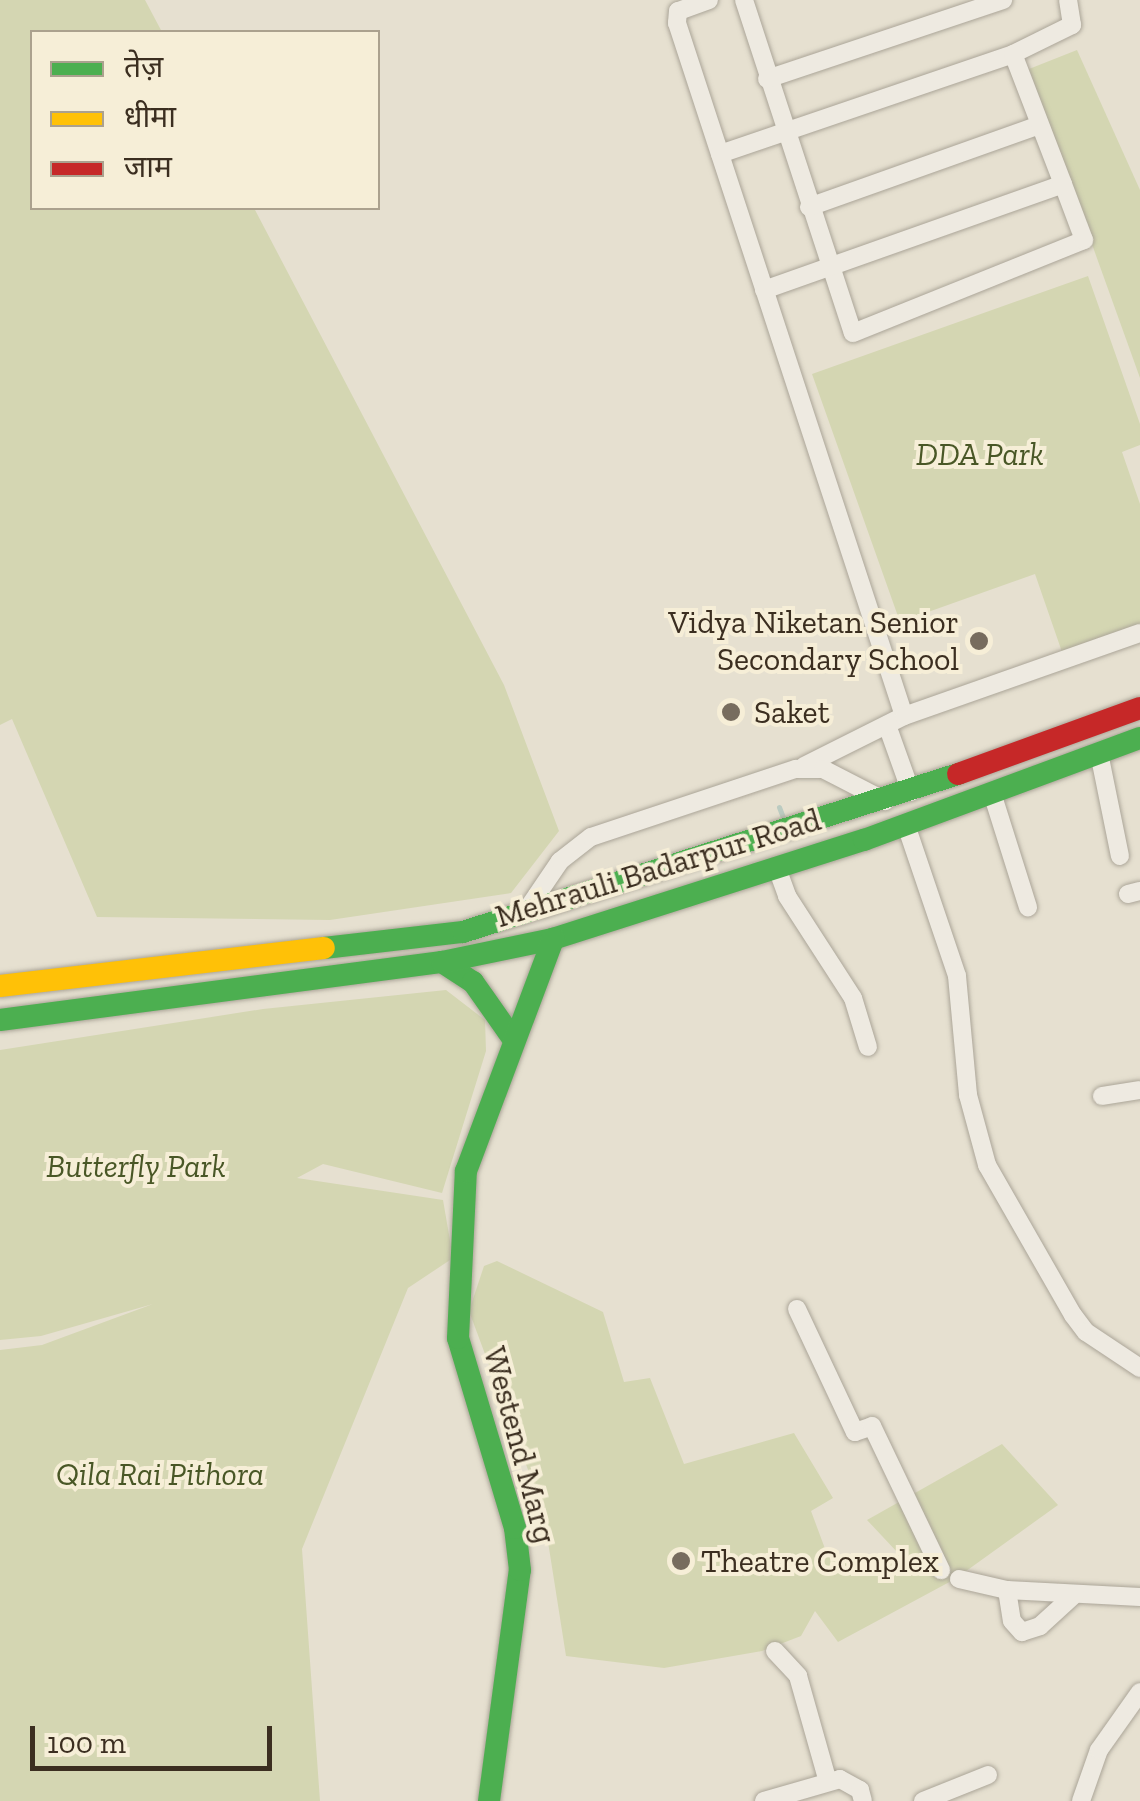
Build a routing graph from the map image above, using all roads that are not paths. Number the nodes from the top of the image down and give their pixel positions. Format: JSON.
{"nodes":[{"id":1,"x":708,"y":0,"type":"edge"},
{"id":2,"x":744,"y":0,"type":"edge"},
{"id":3,"x":1003,"y":0,"type":"edge"},
{"id":4,"x":1068,"y":0,"type":"edge"},
{"id":5,"x":1013,"y":54,"type":"junction"},
{"id":6,"x":767,"y":79,"type":"junction"},
{"id":7,"x":1039,"y":125,"type":"junction"},
{"id":8,"x":783,"y":132,"type":"junction"},
{"id":9,"x":720,"y":154,"type":"junction"},
{"id":10,"x":1064,"y":184,"type":"junction"},
{"id":11,"x":809,"y":207,"type":"junction"},
{"id":12,"x":830,"y":269,"type":"junction"},
{"id":13,"x":764,"y":290,"type":"junction"},
{"id":14,"x":1140,"y":633,"type":"edge"},
{"id":15,"x":1140,"y":708,"type":"edge"},
{"id":16,"x":904,"y":716,"type":"junction"},
{"id":17,"x":887,"y":726,"type":"junction"},
{"id":18,"x":1140,"y":738,"type":"edge"},
{"id":19,"x":1099,"y":752,"type":"junction"},
{"id":20,"x":804,"y":766,"type":"junction"},
{"id":21,"x":910,"y":792,"type":"junction"},
{"id":22,"x":992,"y":792,"type":"junction"},
{"id":23,"x":885,"y":800,"type":"junction"},
{"id":24,"x":906,"y":824,"type":"junction"},
{"id":25,"x":1120,"y":856,"type":"dead end"},
{"id":26,"x":777,"y":868,"type":"junction"},
{"id":27,"x":1028,"y":908,"type":"dead end"},
{"id":28,"x":523,"y":914,"type":"junction"},
{"id":29,"x":553,"y":939,"type":"junction"},
{"id":30,"x":442,"y":962,"type":"junction"},
{"id":31,"x":0,"y":986,"type":"edge"},
{"id":32,"x":0,"y":1020,"type":"edge"},
{"id":33,"x":513,"y":1039,"type":"junction"},
{"id":34,"x":868,"y":1047,"type":"dead end"},
{"id":35,"x":1140,"y":1090,"type":"edge"},
{"id":36,"x":1102,"y":1096,"type":"dead end"},
{"id":37,"x":797,"y":1309,"type":"dead end"},
{"id":38,"x":1140,"y":1368,"type":"edge"},
{"id":39,"x":941,"y":1570,"type":"dead end"},
{"id":40,"x":959,"y":1580,"type":"dead end"},
{"id":41,"x":1007,"y":1590,"type":"junction"},
{"id":42,"x":1075,"y":1594,"type":"junction"},
{"id":43,"x":1140,"y":1597,"type":"edge"},
{"id":44,"x":775,"y":1651,"type":"dead end"},
{"id":45,"x":1140,"y":1692,"type":"edge"},
{"id":46,"x":1119,"y":1717,"type":"junction"},
{"id":47,"x":1140,"y":1718,"type":"edge"},
{"id":48,"x":988,"y":1775,"type":"dead end"},
{"id":49,"x":828,"y":1782,"type":"junction"},
{"id":50,"x":489,"y":1801,"type":"edge"},
{"id":51,"x":764,"y":1801,"type":"edge"},
{"id":52,"x":864,"y":1801,"type":"edge"},
{"id":53,"x":923,"y":1801,"type":"edge"},
{"id":54,"x":1080,"y":1801,"type":"edge"}],
"edges":[{"from":1,"to":9,"type":"street"},
{"from":2,"to":6,"type":"street"},
{"from":3,"to":6,"type":"street"},
{"from":4,"to":5,"type":"street"},
{"from":5,"to":7,"type":"street"},
{"from":5,"to":8,"type":"street"},
{"from":6,"to":8,"type":"street"},
{"from":7,"to":10,"type":"street"},
{"from":7,"to":11,"type":"street"},
{"from":8,"to":9,"type":"street"},
{"from":8,"to":11,"type":"street"},
{"from":9,"to":13,"type":"street"},
{"from":10,"to":12,"type":"street"},
{"from":10,"to":12,"type":"street"},
{"from":11,"to":12,"type":"street"},
{"from":12,"to":13,"type":"street"},
{"from":13,"to":16,"type":"street"},
{"from":14,"to":16,"type":"street"},
{"from":15,"to":21,"type":"main road","name":"Mehrauli Badarpur Road"},
{"from":16,"to":17,"type":"street"},
{"from":17,"to":20,"type":"street"},
{"from":17,"to":21,"type":"street"},
{"from":18,"to":19,"type":"main road","name":"Mehrauli Badarpur Road"},
{"from":19,"to":22,"type":"main road","name":"Mehrauli Badarpur Road"},
{"from":19,"to":25,"type":"street"},
{"from":20,"to":23,"type":"street"},
{"from":20,"to":28,"type":"street"},
{"from":21,"to":23,"type":"main road","name":"Mehrauli Badarpur Road"},
{"from":22,"to":24,"type":"main road","name":"Mehrauli Badarpur Road"},
{"from":22,"to":27,"type":"street"},
{"from":23,"to":28,"type":"main road","name":"Mehrauli Badarpur Road"},
{"from":24,"to":26,"type":"main road","name":"Mehrauli Badarpur Road"},
{"from":24,"to":38,"type":"street"},
{"from":26,"to":29,"type":"main road","name":"Mehrauli Badarpur Road"},
{"from":26,"to":34,"type":"street"},
{"from":28,"to":31,"type":"main road","name":"Mehrauli Badarpur Road"},
{"from":29,"to":30,"type":"main road","name":"Mehrauli Badarpur Road"},
{"from":29,"to":33,"type":"main road","name":"Westend Marg"},
{"from":30,"to":32,"type":"main road","name":"Mehrauli Badarpur Road"},
{"from":30,"to":33,"type":"main road"},
{"from":33,"to":50,"type":"main road","name":"Westend Marg"},
{"from":35,"to":36,"type":"street"},
{"from":37,"to":39,"type":"street"},
{"from":40,"to":41,"type":"street"},
{"from":41,"to":42,"type":"street"},
{"from":41,"to":42,"type":"street"},
{"from":42,"to":43,"type":"street"},
{"from":44,"to":49,"type":"street"},
{"from":45,"to":46,"type":"street"},
{"from":46,"to":47,"type":"street"},
{"from":46,"to":54,"type":"street"},
{"from":48,"to":53,"type":"street"},
{"from":49,"to":51,"type":"street"},
{"from":49,"to":52,"type":"street"}]}
